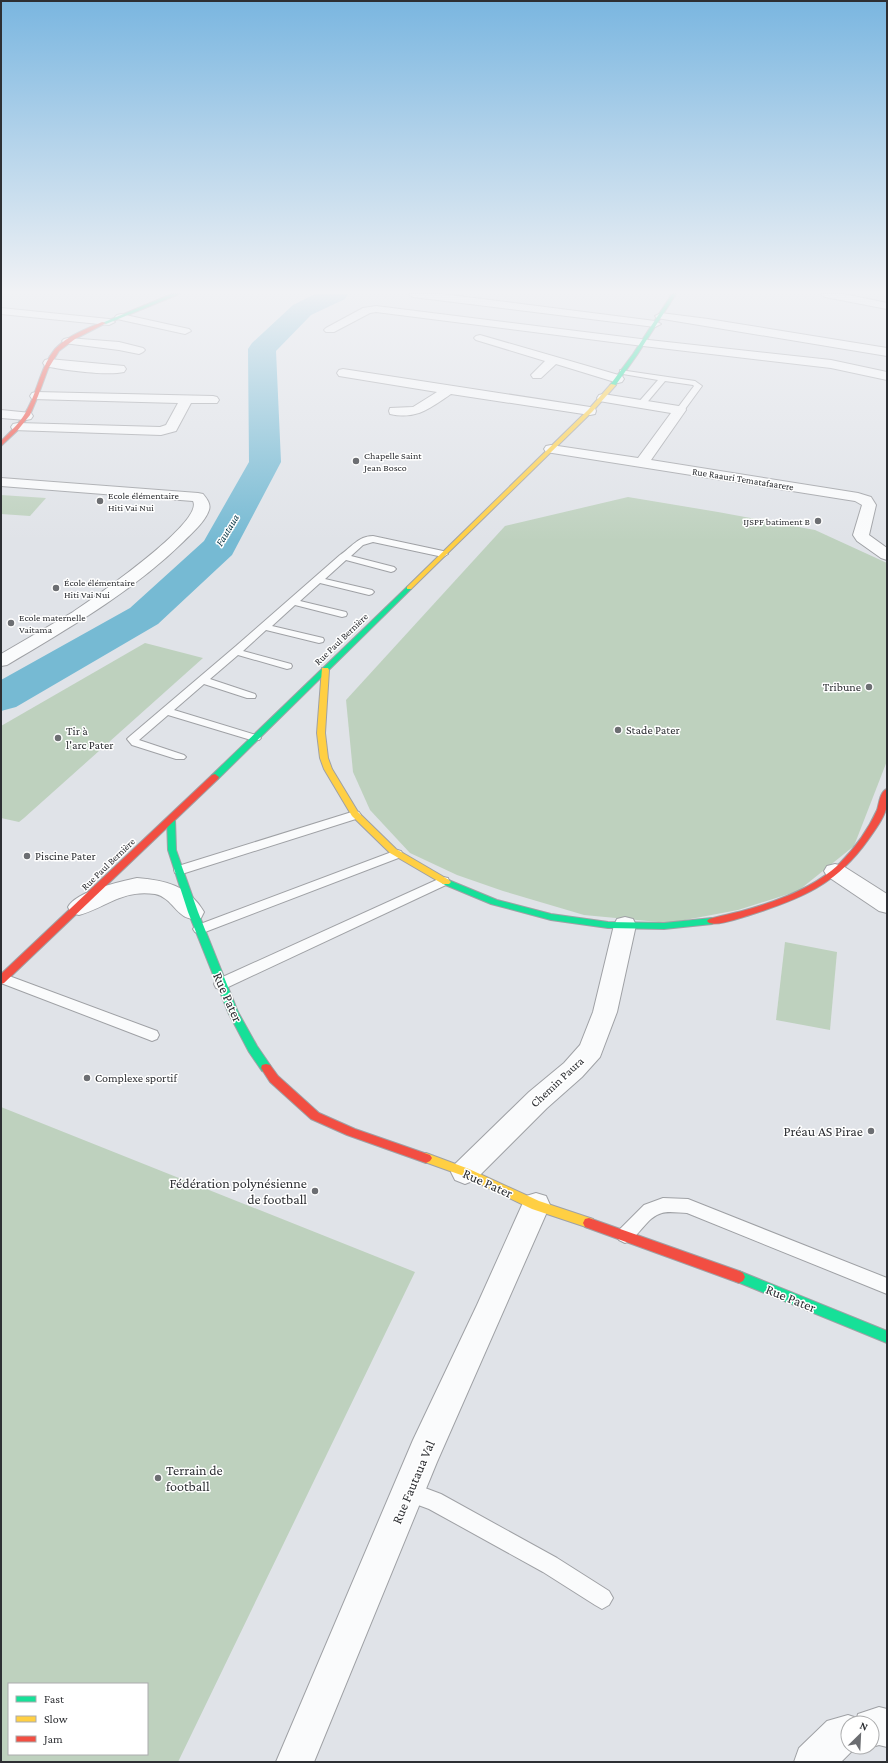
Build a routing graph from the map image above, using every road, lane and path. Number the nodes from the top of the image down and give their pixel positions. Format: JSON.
{"nodes":[{"id":1,"x":44,"y":376,"type":"edge"},
{"id":2,"x":363,"y":376,"type":"edge"},
{"id":3,"x":620,"y":376,"type":"edge"},
{"id":4,"x":639,"y":376,"type":"edge"},
{"id":5,"x":663,"y":378,"type":"junction"},
{"id":6,"x":449,"y":390,"type":"junction"},
{"id":7,"x":36,"y":396,"type":"junction"},
{"id":8,"x":603,"y":398,"type":"junction"},
{"id":9,"x":186,"y":400,"type":"junction"},
{"id":10,"x":213,"y":400,"type":"dead end"},
{"id":11,"x":642,"y":404,"type":"junction"},
{"id":12,"x":680,"y":410,"type":"junction"},
{"id":13,"x":395,"y":411,"type":"dead end"},
{"id":14,"x":590,"y":411,"type":"junction"},
{"id":15,"x":1,"y":414,"type":"edge"},
{"id":16,"x":26,"y":416,"type":"junction"},
{"id":17,"x":18,"y":427,"type":"junction"},
{"id":18,"x":1,"y":444,"type":"edge"},
{"id":19,"x":551,"y":449,"type":"junction"},
{"id":20,"x":642,"y":463,"type":"junction"},
{"id":21,"x":1,"y":482,"type":"edge"},
{"id":22,"x":443,"y":554,"type":"junction"},
{"id":23,"x":887,"y":555,"type":"edge"},
{"id":24,"x":343,"y":557,"type":"junction"},
{"id":25,"x":391,"y":569,"type":"dead end"},
{"id":26,"x":318,"y":580,"type":"junction"},
{"id":27,"x":369,"y":592,"type":"dead end"},
{"id":28,"x":293,"y":602,"type":"junction"},
{"id":29,"x":342,"y":614,"type":"dead end"},
{"id":30,"x":265,"y":627,"type":"junction"},
{"id":31,"x":319,"y":640,"type":"dead end"},
{"id":32,"x":237,"y":652,"type":"junction"},
{"id":33,"x":1,"y":661,"type":"edge"},
{"id":34,"x":287,"y":666,"type":"dead end"},
{"id":35,"x":325,"y":670,"type":"junction"},
{"id":36,"x":202,"y":680,"type":"junction"},
{"id":37,"x":251,"y":696,"type":"dead end"},
{"id":38,"x":166,"y":710,"type":"junction"},
{"id":39,"x":255,"y":738,"type":"junction"},
{"id":40,"x":180,"y":757,"type":"dead end"},
{"id":41,"x":887,"y":792,"type":"edge"},
{"id":42,"x":355,"y":815,"type":"junction"},
{"id":43,"x":171,"y":819,"type":"junction"},
{"id":44,"x":397,"y":854,"type":"junction"},
{"id":45,"x":180,"y":870,"type":"junction"},
{"id":46,"x":835,"y":871,"type":"junction"},
{"id":47,"x":443,"y":881,"type":"junction"},
{"id":48,"x":887,"y":905,"type":"edge"},
{"id":49,"x":78,"y":908,"type":"junction"},
{"id":50,"x":197,"y":921,"type":"junction"},
{"id":51,"x":625,"y":925,"type":"junction"},
{"id":52,"x":2,"y":979,"type":"edge"},
{"id":53,"x":221,"y":984,"type":"junction"},
{"id":54,"x":152,"y":1035,"type":"dead end"},
{"id":55,"x":465,"y":1172,"type":"junction"},
{"id":56,"x":536,"y":1205,"type":"junction"},
{"id":57,"x":625,"y":1235,"type":"junction"},
{"id":58,"x":887,"y":1286,"type":"edge"},
{"id":59,"x":887,"y":1337,"type":"edge"},
{"id":60,"x":409,"y":1492,"type":"junction"},
{"id":61,"x":602,"y":1598,"type":"dead end"},
{"id":62,"x":840,"y":1736,"type":"edge"},
{"id":63,"x":295,"y":1762,"type":"edge"},
{"id":64,"x":813,"y":1762,"type":"edge"}],
"edges":[{"from":1,"to":7,"type":"main road"},
{"from":2,"to":6,"type":"street"},
{"from":3,"to":8,"type":"main road","name":"Rue Paul Bernière"},
{"from":4,"to":5,"type":"lane"},
{"from":5,"to":11,"type":"lane"},
{"from":5,"to":12,"type":"lane"},
{"from":6,"to":13,"type":"street"},
{"from":6,"to":14,"type":"street"},
{"from":7,"to":9,"type":"street"},
{"from":7,"to":16,"type":"main road"},
{"from":8,"to":11,"type":"street"},
{"from":8,"to":14,"type":"main road","name":"Rue Paul Bernière"},
{"from":9,"to":10,"type":"street"},
{"from":9,"to":17,"type":"street"},
{"from":11,"to":12,"type":"street"},
{"from":12,"to":20,"type":"street"},
{"from":14,"to":19,"type":"main road","name":"Rue Paul Bernière"},
{"from":15,"to":16,"type":"street"},
{"from":16,"to":17,"type":"main road"},
{"from":17,"to":18,"type":"main road"},
{"from":19,"to":20,"type":"street","name":"Rue Raauri Tematafaarere"},
{"from":19,"to":22,"type":"main road","name":"Rue Paul Bernière"},
{"from":20,"to":23,"type":"street","name":"Rue Raauri Tematafaarere"},
{"from":21,"to":33,"type":"street"},
{"from":22,"to":24,"type":"lane"},
{"from":22,"to":35,"type":"main road","name":"Rue Paul Bernière"},
{"from":24,"to":25,"type":"lane"},
{"from":24,"to":26,"type":"lane"},
{"from":26,"to":27,"type":"lane"},
{"from":26,"to":28,"type":"lane"},
{"from":28,"to":29,"type":"lane"},
{"from":28,"to":30,"type":"lane"},
{"from":30,"to":31,"type":"lane"},
{"from":30,"to":32,"type":"lane"},
{"from":32,"to":34,"type":"lane"},
{"from":32,"to":36,"type":"lane"},
{"from":35,"to":39,"type":"main road","name":"Rue Paul Bernière"},
{"from":35,"to":42,"type":"main road"},
{"from":36,"to":37,"type":"lane"},
{"from":36,"to":38,"type":"lane"},
{"from":38,"to":39,"type":"lane"},
{"from":38,"to":40,"type":"lane"},
{"from":39,"to":43,"type":"main road","name":"Rue Paul Bernière"},
{"from":41,"to":46,"type":"main road"},
{"from":42,"to":44,"type":"main road"},
{"from":42,"to":45,"type":"lane"},
{"from":43,"to":45,"type":"main road","name":"Rue Pater"},
{"from":43,"to":49,"type":"main road","name":"Rue Paul Bernière"},
{"from":44,"to":47,"type":"main road"},
{"from":44,"to":50,"type":"lane"},
{"from":45,"to":50,"type":"main road","name":"Rue Pater"},
{"from":46,"to":48,"type":"street"},
{"from":46,"to":51,"type":"main road"},
{"from":47,"to":51,"type":"main road"},
{"from":47,"to":53,"type":"lane"},
{"from":49,"to":50,"type":"street","name":"Rue Pater"},
{"from":49,"to":52,"type":"main road","name":"Rue Paul Bernière"},
{"from":50,"to":53,"type":"main road","name":"Rue Pater"},
{"from":51,"to":55,"type":"street","name":"Chemin Paura"},
{"from":52,"to":54,"type":"lane"},
{"from":53,"to":55,"type":"main road","name":"Rue Pater"},
{"from":55,"to":56,"type":"main road","name":"Rue Pater"},
{"from":56,"to":57,"type":"main road","name":"Rue Pater"},
{"from":56,"to":60,"type":"street","name":"Rue Fautaua Val"},
{"from":57,"to":58,"type":"lane"},
{"from":57,"to":59,"type":"main road","name":"Rue Pater"},
{"from":60,"to":61,"type":"lane"},
{"from":60,"to":63,"type":"street","name":"Rue Fautaua Val"},
{"from":62,"to":64,"type":"street"}]}
